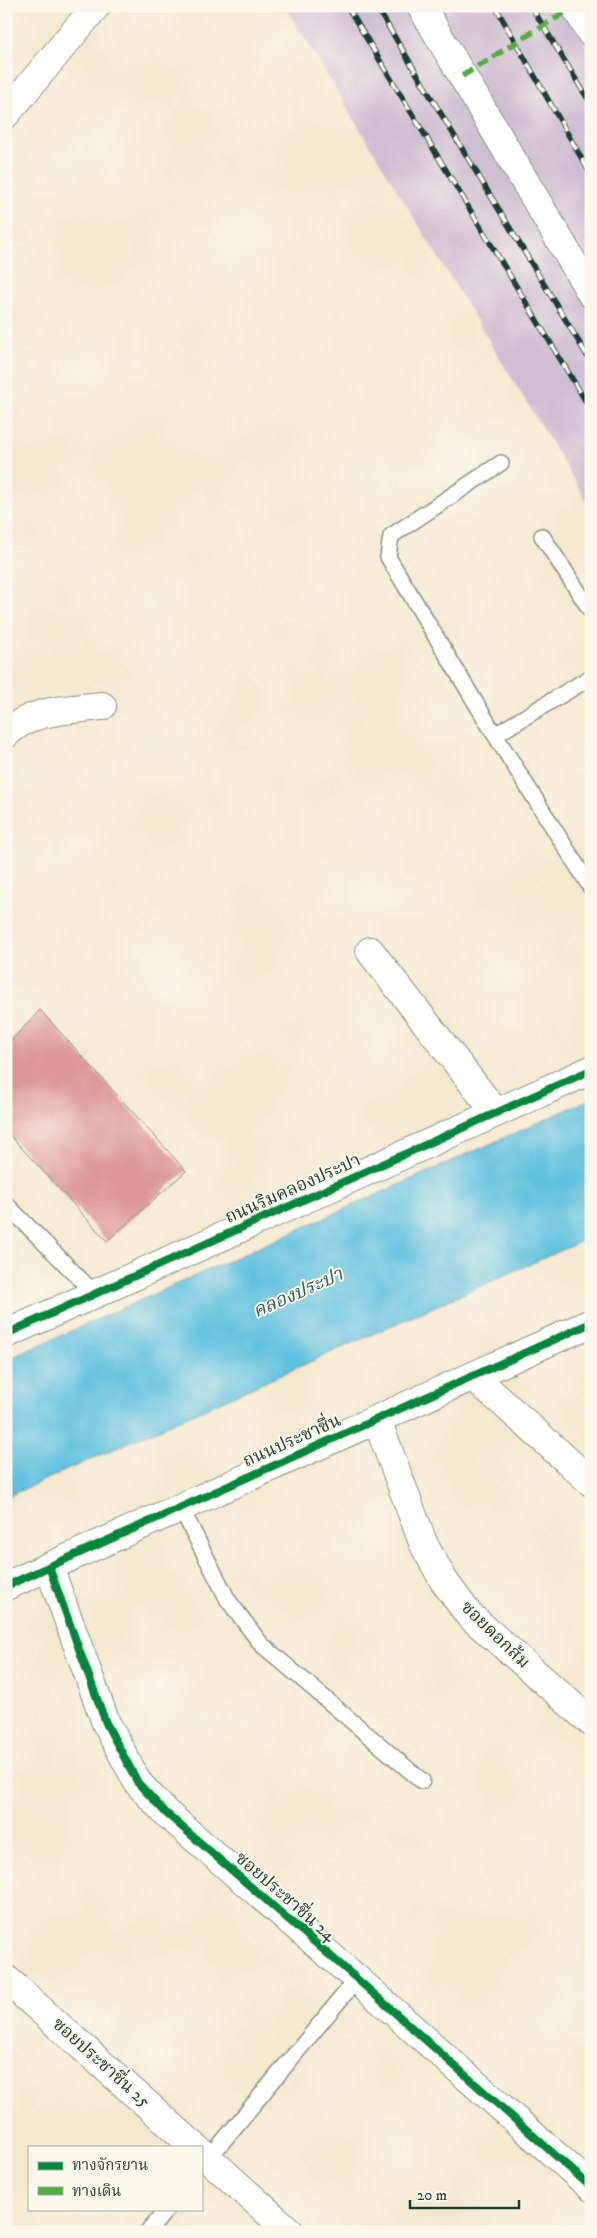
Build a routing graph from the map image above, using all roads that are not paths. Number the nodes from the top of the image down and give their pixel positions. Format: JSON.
{"nodes":[{"id":1,"x":96,"y":6,"type":"edge"},
{"id":2,"x":421,"y":6,"type":"edge"},
{"id":3,"x":575,"y":6,"type":"edge"},
{"id":4,"x":584,"y":6,"type":"edge"},
{"id":5,"x":591,"y":18,"type":"edge"},
{"id":6,"x":591,"y":33,"type":"edge"},
{"id":7,"x":6,"y":114,"type":"edge"},
{"id":8,"x":591,"y":293,"type":"edge"},
{"id":9,"x":501,"y":462,"type":"dead end"},
{"id":10,"x":542,"y":536,"type":"dead end"},
{"id":11,"x":591,"y":611,"type":"edge"},
{"id":12,"x":591,"y":677,"type":"edge"},
{"id":13,"x":102,"y":706,"type":"dead end"},
{"id":14,"x":6,"y":734,"type":"edge"},
{"id":15,"x":495,"y":735,"type":"junction"},
{"id":16,"x":591,"y":888,"type":"edge"},
{"id":17,"x":370,"y":951,"type":"dead end"},
{"id":18,"x":591,"y":1070,"type":"edge"},
{"id":19,"x":496,"y":1113,"type":"junction"},
{"id":20,"x":6,"y":1204,"type":"edge"},
{"id":21,"x":96,"y":1295,"type":"junction"},
{"id":22,"x":591,"y":1323,"type":"edge"},
{"id":23,"x":6,"y":1334,"type":"edge"},
{"id":24,"x":473,"y":1376,"type":"junction"},
{"id":25,"x":377,"y":1420,"type":"junction"},
{"id":26,"x":591,"y":1482,"type":"edge"},
{"id":27,"x":181,"y":1508,"type":"junction"},
{"id":28,"x":50,"y":1567,"type":"junction"},
{"id":29,"x":6,"y":1586,"type":"edge"},
{"id":30,"x":591,"y":1722,"type":"edge"},
{"id":31,"x":422,"y":1781,"type":"dead end"},
{"id":32,"x":6,"y":1979,"type":"edge"},
{"id":33,"x":357,"y":1979,"type":"junction"},
{"id":34,"x":191,"y":2146,"type":"edge"},
{"id":35,"x":202,"y":2156,"type":"edge"},
{"id":36,"x":591,"y":2186,"type":"edge"},
{"id":37,"x":166,"y":2210,"type":"edge"},
{"id":38,"x":148,"y":2232,"type":"edge"},
{"id":39,"x":290,"y":2232,"type":"edge"}],
"edges":[{"from":1,"to":7,"type":"main road"},
{"from":2,"to":8,"type":"main road"},
{"from":3,"to":6,"type":"main road"},
{"from":4,"to":5,"type":"lane"},
{"from":9,"to":15,"type":"lane"},
{"from":10,"to":11,"type":"lane"},
{"from":12,"to":15,"type":"lane"},
{"from":13,"to":14,"type":"main road"},
{"from":15,"to":16,"type":"lane"},
{"from":17,"to":19,"type":"main road"},
{"from":18,"to":19,"type":"main road","name":"ถนนริมคลองประปา"},
{"from":19,"to":21,"type":"main road","name":"ถนนริมคลองประปา"},
{"from":20,"to":21,"type":"lane"},
{"from":21,"to":23,"type":"main road","name":"ถนนริมคลองประปา"},
{"from":22,"to":24,"type":"main road","name":"ถนนประชาชื่น"},
{"from":24,"to":25,"type":"main road","name":"ถนนประชาชื่น"},
{"from":24,"to":26,"type":"main road"},
{"from":25,"to":27,"type":"main road","name":"ถนนประชาชื่น"},
{"from":25,"to":30,"type":"main road","name":"ซอยดอกส้ม"},
{"from":27,"to":28,"type":"main road","name":"ถนนประชาชื่น"},
{"from":27,"to":31,"type":"lane"},
{"from":28,"to":29,"type":"main road","name":"ถนนประชาชื่น"},
{"from":28,"to":33,"type":"main road","name":"ซอยประชาชื่น 24"},
{"from":32,"to":34,"type":"main road","name":"ซอยประชาชื่น 25"},
{"from":33,"to":35,"type":"lane"},
{"from":33,"to":36,"type":"main road","name":"ซอยประชาชื่น 24"},
{"from":35,"to":39,"type":"main road","name":"ซอยประชาชื่น 25"},
{"from":37,"to":38,"type":"lane"}]}
